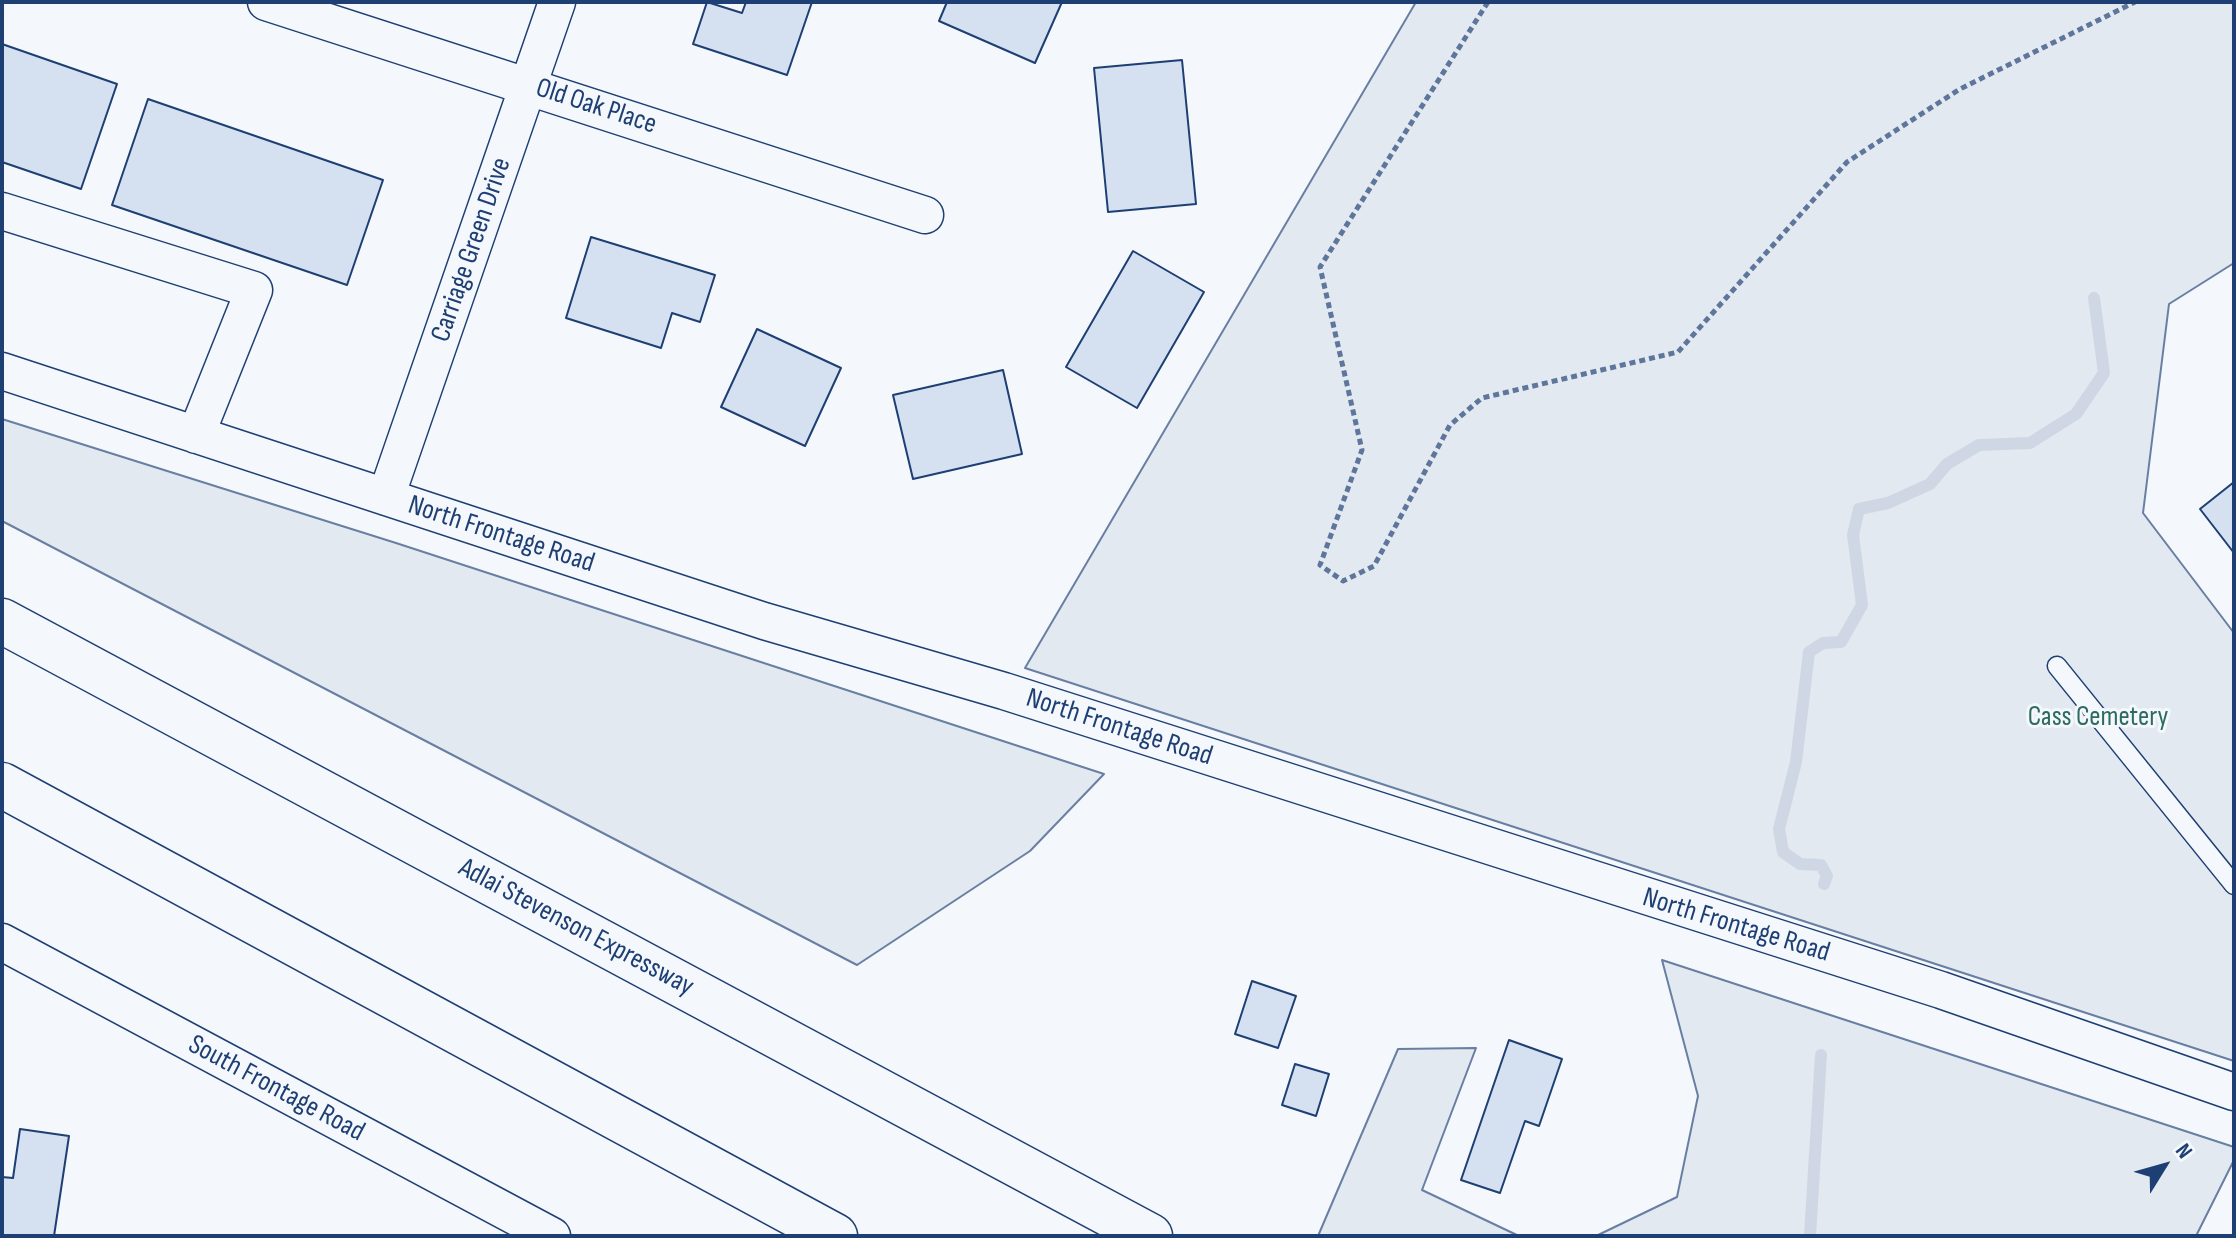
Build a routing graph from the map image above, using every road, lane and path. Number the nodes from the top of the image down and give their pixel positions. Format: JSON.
{"nodes":[{"id":1,"x":266,"y":2,"type":"edge"},
{"id":2,"x":557,"y":2,"type":"edge"},
{"id":3,"x":1488,"y":2,"type":"edge"},
{"id":4,"x":2135,"y":2,"type":"edge"},
{"id":5,"x":529,"y":85,"type":"junction"},
{"id":6,"x":2,"y":211,"type":"edge"},
{"id":7,"x":925,"y":215,"type":"dead end"},
{"id":8,"x":2,"y":371,"type":"edge"},
{"id":9,"x":196,"y":435,"type":"junction"},
{"id":10,"x":386,"y":497,"type":"junction"},
{"id":11,"x":2,"y":621,"type":"edge"},
{"id":12,"x":2057,"y":666,"type":"dead end"},
{"id":13,"x":2,"y":785,"type":"edge"},
{"id":14,"x":2234,"y":885,"type":"edge"},
{"id":15,"x":2,"y":942,"type":"edge"},
{"id":16,"x":2234,"y":1092,"type":"edge"},
{"id":17,"x":552,"y":1236,"type":"edge"},
{"id":18,"x":835,"y":1236,"type":"edge"},
{"id":19,"x":1150,"y":1236,"type":"edge"}],
"edges":[{"from":1,"to":5,"type":"street","name":"Old Oak Place"},
{"from":2,"to":5,"type":"street","name":"Carriage Green Drive"},
{"from":3,"to":4,"type":"path"},
{"from":5,"to":7,"type":"street","name":"Old Oak Place"},
{"from":5,"to":10,"type":"street","name":"Carriage Green Drive"},
{"from":6,"to":9,"type":"street"},
{"from":8,"to":9,"type":"street","name":"North Frontage Road"},
{"from":9,"to":10,"type":"street","name":"North Frontage Road"},
{"from":10,"to":16,"type":"street","name":"North Frontage Road"},
{"from":11,"to":19,"type":"highway","name":"Adlai Stevenson Expressway"},
{"from":12,"to":14,"type":"lane"},
{"from":13,"to":18,"type":"highway"},
{"from":15,"to":17,"type":"street","name":"South Frontage Road"}]}
